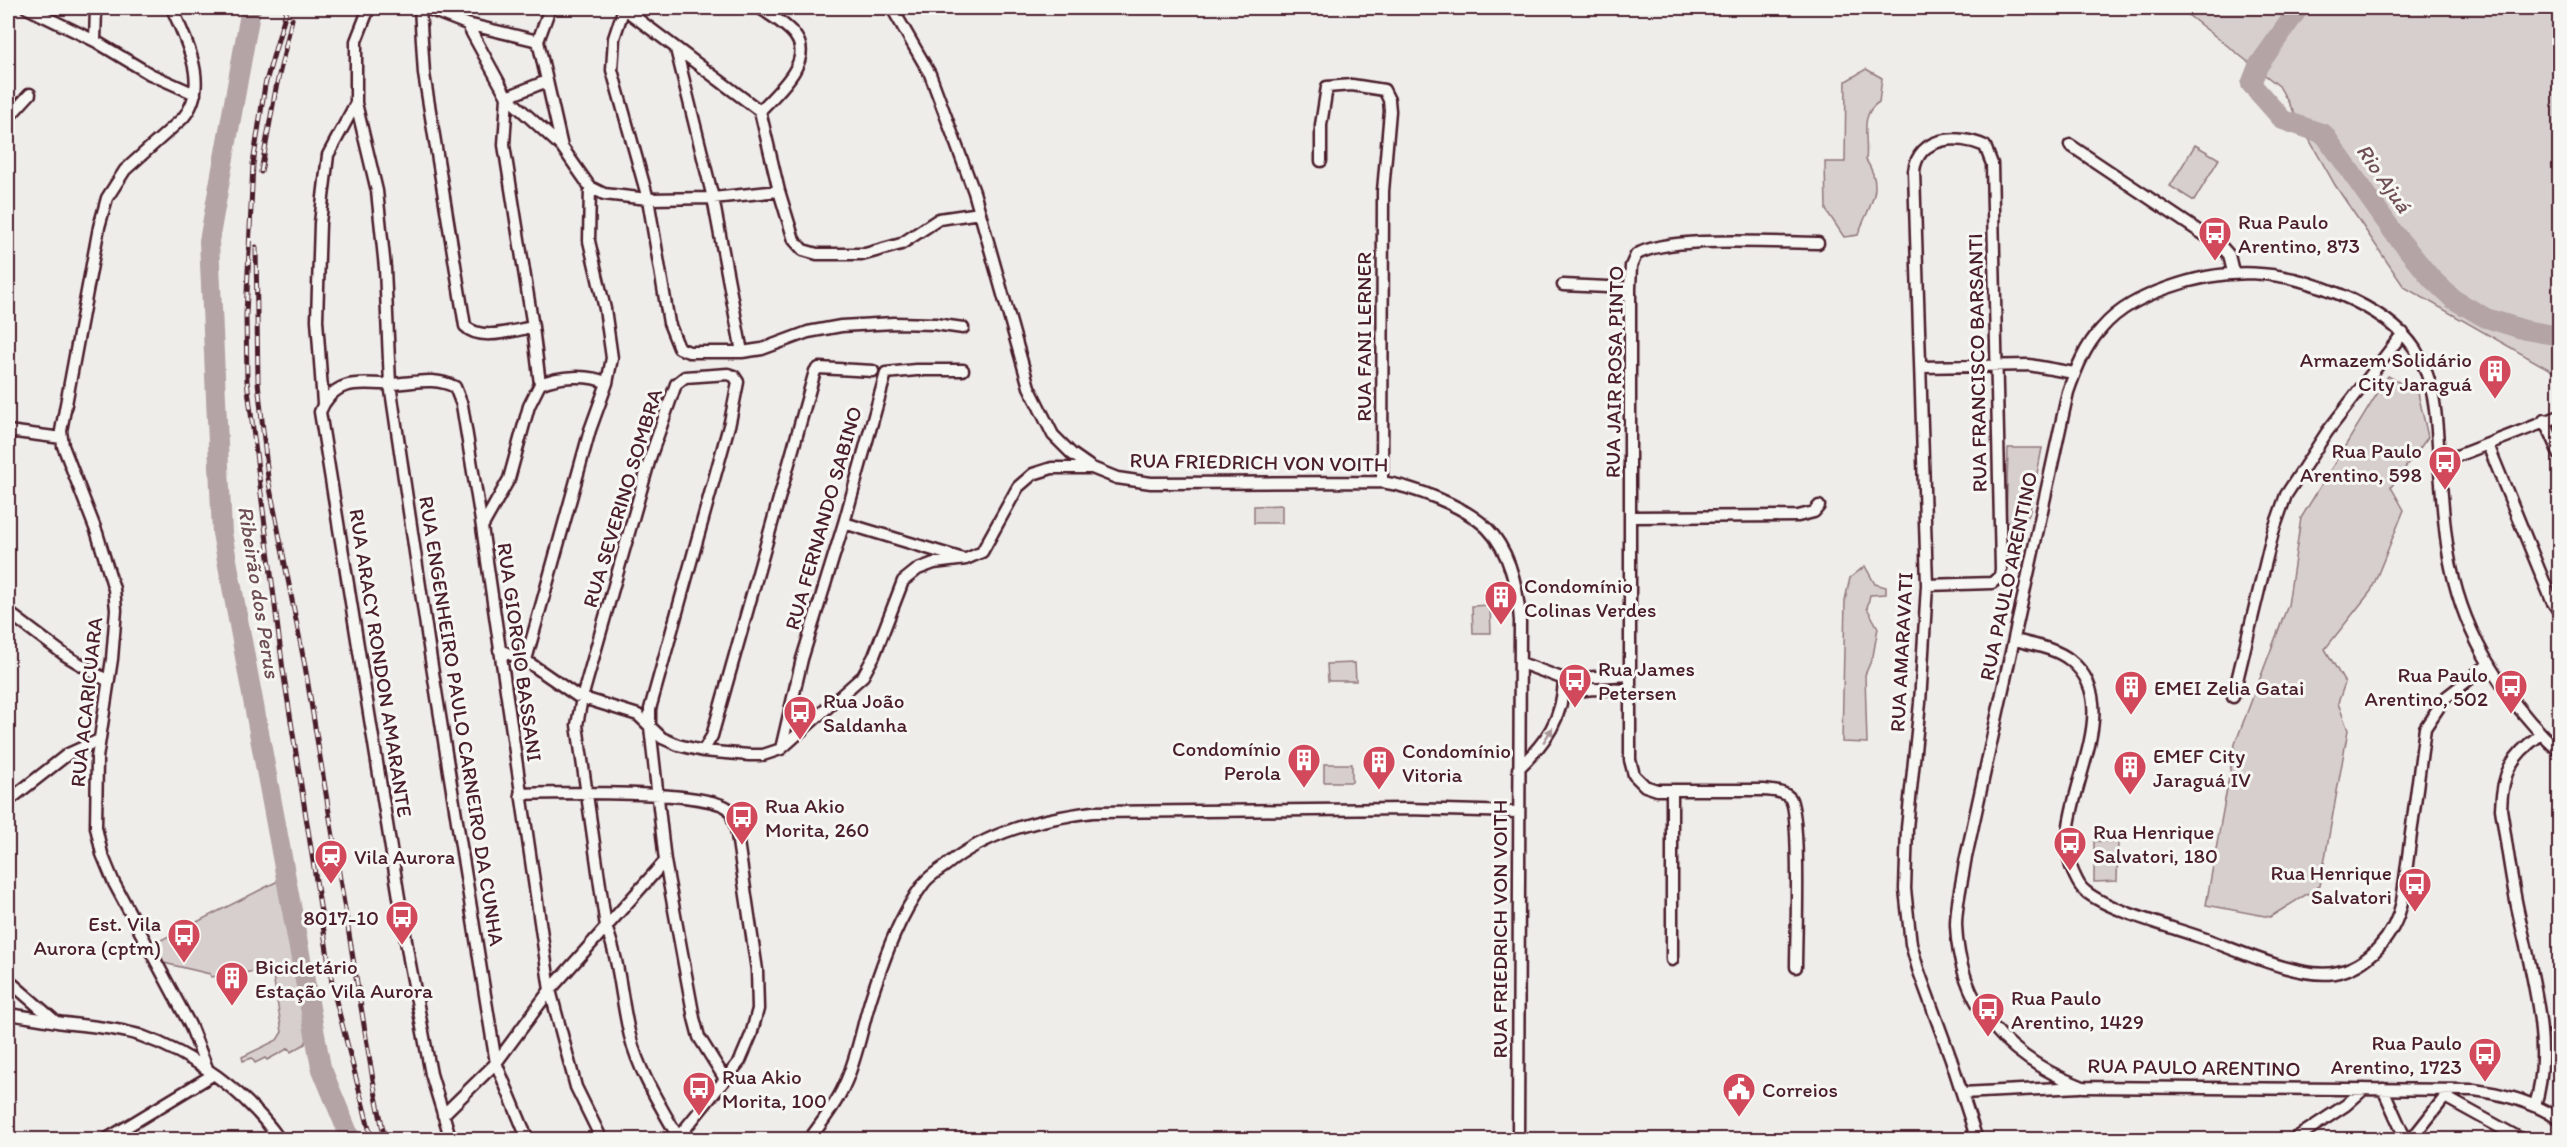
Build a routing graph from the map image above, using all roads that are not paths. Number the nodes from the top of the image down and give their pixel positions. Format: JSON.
{"nodes":[{"id":1,"x":27,"y":8,"type":"edge"},
{"id":2,"x":96,"y":8,"type":"edge"},
{"id":3,"x":172,"y":8,"type":"edge"},
{"id":4,"x":369,"y":8,"type":"edge"},
{"id":5,"x":420,"y":8,"type":"edge"},
{"id":6,"x":426,"y":8,"type":"edge"},
{"id":7,"x":550,"y":8,"type":"edge"},
{"id":8,"x":624,"y":8,"type":"edge"},
{"id":9,"x":760,"y":8,"type":"edge"},
{"id":10,"x":892,"y":8,"type":"edge"},
{"id":11,"x":467,"y":24,"type":"junction"},
{"id":12,"x":95,"y":41,"type":"junction"},
{"id":13,"x":538,"y":41,"type":"junction"},
{"id":14,"x":676,"y":49,"type":"junction"},
{"id":15,"x":547,"y":81,"type":"junction"},
{"id":16,"x":30,"y":94,"type":"dead end"},
{"id":17,"x":195,"y":94,"type":"junction"},
{"id":18,"x":507,"y":97,"type":"junction"},
{"id":19,"x":356,"y":103,"type":"junction"},
{"id":20,"x":760,"y":111,"type":"junction"},
{"id":21,"x":8,"y":118,"type":"edge"},
{"id":22,"x":2070,"y":145,"type":"dead end"},
{"id":23,"x":562,"y":147,"type":"junction"},
{"id":24,"x":1919,"y":155,"type":"joint"},
{"id":25,"x":1321,"y":161,"type":"dead end"},
{"id":26,"x":590,"y":187,"type":"junction"},
{"id":27,"x":779,"y":191,"type":"junction"},
{"id":28,"x":713,"y":198,"type":"junction"},
{"id":29,"x":648,"y":199,"type":"junction"},
{"id":30,"x":980,"y":213,"type":"junction"},
{"id":31,"x":1818,"y":243,"type":"dead end"},
{"id":32,"x":2233,"y":272,"type":"junction"},
{"id":33,"x":1563,"y":285,"type":"dead end"},
{"id":34,"x":1630,"y":288,"type":"junction"},
{"id":35,"x":533,"y":327,"type":"junction"},
{"id":36,"x":963,"y":328,"type":"dead end"},
{"id":37,"x":2403,"y":333,"type":"junction"},
{"id":38,"x":742,"y":352,"type":"junction"},
{"id":39,"x":1997,"y":365,"type":"junction"},
{"id":40,"x":1921,"y":367,"type":"junction"},
{"id":41,"x":963,"y":370,"type":"dead end"},
{"id":42,"x":873,"y":371,"type":"dead end"},
{"id":43,"x":2074,"y":373,"type":"junction"},
{"id":44,"x":608,"y":383,"type":"junction"},
{"id":45,"x":390,"y":384,"type":"junction"},
{"id":46,"x":540,"y":384,"type":"junction"},
{"id":47,"x":323,"y":404,"type":"junction"},
{"id":48,"x":2559,"y":416,"type":"edge"},
{"id":49,"x":2544,"y":420,"type":"junction"},
{"id":50,"x":8,"y":431,"type":"edge"},
{"id":51,"x":62,"y":438,"type":"junction"},
{"id":52,"x":2488,"y":445,"type":"junction"},
{"id":53,"x":2559,"y":456,"type":"edge"},
{"id":54,"x":2439,"y":463,"type":"junction"},
{"id":55,"x":1092,"y":468,"type":"junction"},
{"id":56,"x":1382,"y":482,"type":"junction"},
{"id":57,"x":1819,"y":506,"type":"dead end"},
{"id":58,"x":1632,"y":518,"type":"junction"},
{"id":59,"x":844,"y":523,"type":"junction"},
{"id":60,"x":483,"y":527,"type":"junction"},
{"id":61,"x":966,"y":560,"type":"junction"},
{"id":62,"x":1927,"y":585,"type":"junction"},
{"id":63,"x":8,"y":612,"type":"edge"},
{"id":64,"x":2559,"y":613,"type":"edge"},
{"id":65,"x":2015,"y":640,"type":"junction"},
{"id":66,"x":499,"y":650,"type":"junction"},
{"id":67,"x":526,"y":660,"type":"junction"},
{"id":68,"x":1521,"y":663,"type":"junction"},
{"id":69,"x":2489,"y":664,"type":"junction"},
{"id":70,"x":1629,"y":675,"type":"junction"},
{"id":71,"x":1564,"y":679,"type":"junction"},
{"id":72,"x":108,"y":681,"type":"junction"},
{"id":73,"x":1629,"y":690,"type":"junction"},
{"id":74,"x":1563,"y":693,"type":"junction"},
{"id":75,"x":2233,"y":697,"type":"dead end"},
{"id":76,"x":582,"y":698,"type":"junction"},
{"id":77,"x":650,"y":727,"type":"junction"},
{"id":78,"x":2540,"y":735,"type":"junction"},
{"id":79,"x":99,"y":740,"type":"junction"},
{"id":80,"x":781,"y":749,"type":"junction"},
{"id":81,"x":704,"y":751,"type":"junction"},
{"id":82,"x":2559,"y":752,"type":"edge"},
{"id":83,"x":1518,"y":769,"type":"junction"},
{"id":84,"x":1672,"y":790,"type":"junction"},
{"id":85,"x":586,"y":792,"type":"junction"},
{"id":86,"x":520,"y":794,"type":"junction"},
{"id":87,"x":657,"y":795,"type":"junction"},
{"id":88,"x":8,"y":801,"type":"edge"},
{"id":89,"x":1518,"y":812,"type":"junction"},
{"id":90,"x":665,"y":861,"type":"junction"},
{"id":91,"x":606,"y":927,"type":"junction"},
{"id":92,"x":1672,"y":960,"type":"dead end"},
{"id":93,"x":1796,"y":967,"type":"dead end"},
{"id":94,"x":8,"y":980,"type":"edge"},
{"id":95,"x":550,"y":990,"type":"junction"},
{"id":96,"x":8,"y":1014,"type":"edge"},
{"id":97,"x":55,"y":1021,"type":"junction"},
{"id":98,"x":496,"y":1063,"type":"junction"},
{"id":99,"x":211,"y":1071,"type":"junction"},
{"id":100,"x":725,"y":1079,"type":"junction"},
{"id":101,"x":2083,"y":1087,"type":"junction"},
{"id":102,"x":2364,"y":1089,"type":"junction"},
{"id":103,"x":2383,"y":1089,"type":"junction"},
{"id":104,"x":1962,"y":1093,"type":"junction"},
{"id":105,"x":2445,"y":1094,"type":"junction"},
{"id":106,"x":2535,"y":1105,"type":"junction"},
{"id":107,"x":442,"y":1116,"type":"junction"},
{"id":108,"x":2559,"y":1120,"type":"edge"},
{"id":109,"x":677,"y":1138,"type":"edge"},
{"id":110,"x":105,"y":1140,"type":"edge"},
{"id":111,"x":280,"y":1140,"type":"edge"},
{"id":112,"x":451,"y":1140,"type":"edge"},
{"id":113,"x":528,"y":1140,"type":"edge"},
{"id":114,"x":602,"y":1140,"type":"edge"},
{"id":115,"x":809,"y":1140,"type":"edge"},
{"id":116,"x":1518,"y":1140,"type":"edge"},
{"id":117,"x":1977,"y":1140,"type":"edge"},
{"id":118,"x":2293,"y":1140,"type":"edge"},
{"id":119,"x":2406,"y":1140,"type":"edge"},
{"id":120,"x":2411,"y":1140,"type":"edge"},
{"id":121,"x":2523,"y":1140,"type":"edge"}],
"edges":[{"from":1,"to":12,"type":"street"},
{"from":2,"to":12,"type":"street"},
{"from":3,"to":17,"type":"street"},
{"from":4,"to":19,"type":"street","name":"RUA ENGENHEIRO PAULO CARNEIRO DA CUNHA"},
{"from":5,"to":35,"type":"street"},
{"from":6,"to":11,"type":"street"},
{"from":7,"to":13,"type":"street"},
{"from":8,"to":14,"type":"street"},
{"from":8,"to":29,"type":"street"},
{"from":9,"to":20,"type":"street"},
{"from":10,"to":30,"type":"street","name":"RUA FRIEDRICH VON VOITH"},
{"from":11,"to":13,"type":"street"},
{"from":11,"to":18,"type":"street"},
{"from":12,"to":17,"type":"street"},
{"from":13,"to":15,"type":"street"},
{"from":14,"to":20,"type":"street"},
{"from":14,"to":28,"type":"street"},
{"from":15,"to":18,"type":"street"},
{"from":15,"to":23,"type":"street"},
{"from":16,"to":21,"type":"street"},
{"from":17,"to":51,"type":"street"},
{"from":18,"to":23,"type":"street"},
{"from":18,"to":35,"type":"street"},
{"from":19,"to":45,"type":"street","name":"RUA ENGENHEIRO PAULO CARNEIRO DA CUNHA"},
{"from":19,"to":47,"type":"street","name":"RUA ARACY RONDON AMARANTE"},
{"from":20,"to":27,"type":"street"},
{"from":22,"to":32,"type":"street"},
{"from":23,"to":26,"type":"street"},
{"from":24,"to":39,"type":"street","name":"RUA FRANCISCO BARSANTI"},
{"from":24,"to":40,"type":"street","name":"RUA AMARAVATI"},
{"from":25,"to":56,"type":"street","name":"RUA FANI LERNER"},
{"from":26,"to":29,"type":"street"},
{"from":26,"to":44,"type":"street"},
{"from":27,"to":28,"type":"street"},
{"from":27,"to":30,"type":"street"},
{"from":28,"to":29,"type":"street"},
{"from":28,"to":38,"type":"street"},
{"from":29,"to":38,"type":"street"},
{"from":30,"to":55,"type":"street","name":"RUA FRIEDRICH VON VOITH"},
{"from":31,"to":34,"type":"street","name":"RUA JAIR ROSA PINTO"},
{"from":32,"to":37,"type":"street","name":"RUA PAULO ARENTINO"},
{"from":32,"to":43,"type":"street","name":"RUA PAULO ARENTINO"},
{"from":33,"to":34,"type":"street"},
{"from":34,"to":58,"type":"street","name":"RUA JAIR ROSA PINTO"},
{"from":35,"to":46,"type":"street"},
{"from":36,"to":38,"type":"street"},
{"from":37,"to":54,"type":"street","name":"RUA PAULO ARENTINO"},
{"from":37,"to":75,"type":"street"},
{"from":39,"to":40,"type":"street"},
{"from":39,"to":43,"type":"street"},
{"from":39,"to":62,"type":"street","name":"RUA FRANCISCO BARSANTI"},
{"from":40,"to":62,"type":"street","name":"RUA AMARAVATI"},
{"from":41,"to":59,"type":"street","name":"RUA FERNANDO SABINO"},
{"from":42,"to":81,"type":"street"},
{"from":43,"to":65,"type":"street","name":"RUA PAULO ARENTINO"},
{"from":44,"to":46,"type":"street"},
{"from":44,"to":67,"type":"street"},
{"from":45,"to":47,"type":"street"},
{"from":45,"to":60,"type":"street","name":"RUA GIORGIO BASSANI"},
{"from":45,"to":98,"type":"street","name":"RUA ENGENHEIRO PAULO CARNEIRO DA CUNHA"},
{"from":46,"to":60,"type":"street"},
{"from":47,"to":107,"type":"street","name":"RUA ARACY RONDON AMARANTE"},
{"from":48,"to":49,"type":"street"},
{"from":49,"to":52,"type":"street"},
{"from":49,"to":53,"type":"street"},
{"from":50,"to":51,"type":"street"},
{"from":51,"to":72,"type":"street","name":"RUA ACARICUARA"},
{"from":52,"to":54,"type":"street"},
{"from":52,"to":64,"type":"street"},
{"from":54,"to":69,"type":"street","name":"RUA PAULO ARENTINO"},
{"from":55,"to":56,"type":"street","name":"RUA FRIEDRICH VON VOITH"},
{"from":55,"to":61,"type":"street"},
{"from":56,"to":68,"type":"street","name":"RUA FRIEDRICH VON VOITH"},
{"from":57,"to":58,"type":"street"},
{"from":58,"to":70,"type":"street","name":"RUA JAIR ROSA PINTO"},
{"from":59,"to":61,"type":"street"},
{"from":59,"to":80,"type":"street","name":"RUA FERNANDO SABINO"},
{"from":60,"to":66,"type":"street","name":"RUA GIORGIO BASSANI"},
{"from":61,"to":80,"type":"street"},
{"from":62,"to":104,"type":"street","name":"RUA AMARAVATI"},
{"from":63,"to":72,"type":"street"},
{"from":65,"to":69,"type":"street"},
{"from":65,"to":101,"type":"street","name":"RUA PAULO ARENTINO"},
{"from":66,"to":67,"type":"street"},
{"from":66,"to":86,"type":"street","name":"RUA GIORGIO BASSANI"},
{"from":67,"to":76,"type":"street"},
{"from":68,"to":71,"type":"street"},
{"from":68,"to":83,"type":"street","name":"RUA FRIEDRICH VON VOITH"},
{"from":69,"to":78,"type":"street","name":"RUA PAULO ARENTINO"},
{"from":70,"to":71,"type":"street"},
{"from":70,"to":73,"type":"street","name":"RUA JAIR ROSA PINTO"},
{"from":71,"to":74,"type":"street"},
{"from":72,"to":79,"type":"street","name":"RUA ACARICUARA"},
{"from":73,"to":74,"type":"street"},
{"from":73,"to":84,"type":"street","name":"RUA JAIR ROSA PINTO"},
{"from":83,"to":74,"type":"street","one_way":true},
{"from":76,"to":77,"type":"street"},
{"from":76,"to":77,"type":"street","name":"RUA SEVERINO SOMBRA"},
{"from":76,"to":85,"type":"street","name":"RUA SEVERINO SOMBRA"},
{"from":77,"to":81,"type":"street"},
{"from":77,"to":87,"type":"street"},
{"from":78,"to":82,"type":"street","name":"RUA PAULO ARENTINO"},
{"from":78,"to":106,"type":"street"},
{"from":79,"to":88,"type":"street"},
{"from":79,"to":99,"type":"street","name":"RUA ACARICUARA"},
{"from":80,"to":81,"type":"street"},
{"from":83,"to":89,"type":"street","name":"RUA FRIEDRICH VON VOITH"},
{"from":84,"to":92,"type":"street"},
{"from":84,"to":93,"type":"street","name":"RUA JAIR ROSA PINTO"},
{"from":85,"to":86,"type":"street"},
{"from":85,"to":87,"type":"street"},
{"from":85,"to":91,"type":"street","name":"RUA SEVERINO SOMBRA"},
{"from":86,"to":95,"type":"street","name":"RUA GIORGIO BASSANI"},
{"from":87,"to":90,"type":"street"},
{"from":87,"to":100,"type":"street"},
{"from":89,"to":115,"type":"street"},
{"from":89,"to":116,"type":"street","name":"RUA FRIEDRICH VON VOITH"},
{"from":90,"to":91,"type":"street"},
{"from":90,"to":100,"type":"street"},
{"from":91,"to":95,"type":"street"},
{"from":91,"to":109,"type":"street","name":"RUA SEVERINO SOMBRA"},
{"from":94,"to":97,"type":"street"},
{"from":95,"to":98,"type":"street"},
{"from":95,"to":114,"type":"street","name":"RUA GIORGIO BASSANI"},
{"from":96,"to":97,"type":"street"},
{"from":97,"to":99,"type":"street"},
{"from":98,"to":107,"type":"street"},
{"from":98,"to":113,"type":"street","name":"RUA ENGENHEIRO PAULO CARNEIRO DA CUNHA"},
{"from":99,"to":110,"type":"street"},
{"from":99,"to":111,"type":"street"},
{"from":100,"to":109,"type":"street"},
{"from":101,"to":102,"type":"street","name":"RUA PAULO ARENTINO"},
{"from":101,"to":104,"type":"street"},
{"from":102,"to":103,"type":"street","name":"RUA PAULO ARENTINO"},
{"from":102,"to":118,"type":"street"},
{"from":103,"to":105,"type":"street","name":"RUA PAULO ARENTINO"},
{"from":103,"to":119,"type":"street"},
{"from":104,"to":117,"type":"street","name":"RUA AMARAVATI"},
{"from":105,"to":106,"type":"street","name":"RUA PAULO ARENTINO"},
{"from":105,"to":120,"type":"street"},
{"from":105,"to":121,"type":"street"},
{"from":106,"to":108,"type":"street","name":"RUA PAULO ARENTINO"},
{"from":107,"to":112,"type":"street","name":"RUA ARACY RONDON AMARANTE"}]}
